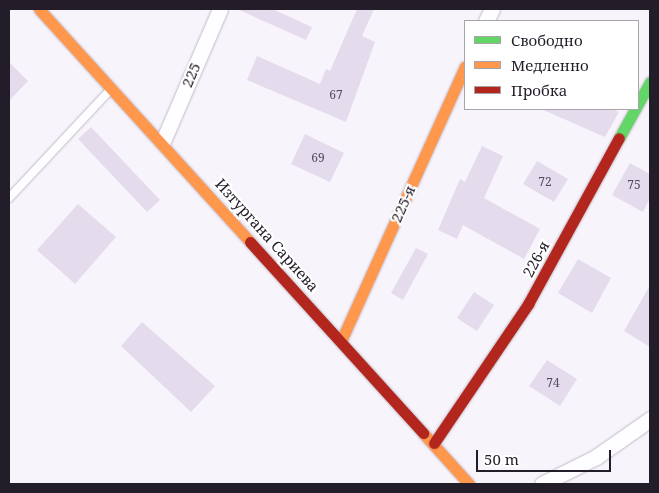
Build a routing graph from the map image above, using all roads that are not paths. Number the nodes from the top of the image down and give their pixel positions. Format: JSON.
{"nodes":[{"id":1,"x":40,"y":9,"type":"edge"},
{"id":2,"x":220,"y":9,"type":"edge"},
{"id":3,"x":464,"y":69,"type":"edge"},
{"id":4,"x":650,"y":82,"type":"edge"},
{"id":5,"x":114,"y":86,"type":"junction"},
{"id":6,"x":639,"y":102,"type":"edge"},
{"id":7,"x":635,"y":110,"type":"edge"},
{"id":8,"x":163,"y":141,"type":"junction"},
{"id":9,"x":9,"y":198,"type":"edge"},
{"id":10,"x":341,"y":341,"type":"junction"},
{"id":11,"x":650,"y":419,"type":"edge"},
{"id":12,"x":434,"y":443,"type":"junction"},
{"id":13,"x":456,"y":479,"type":"edge"},
{"id":14,"x":469,"y":484,"type":"edge"},
{"id":15,"x":542,"y":484,"type":"edge"}],
"edges":[{"from":1,"to":5,"type":"street","name":"Изтургана Сариева"},
{"from":2,"to":8,"type":"street","name":"225"},
{"from":3,"to":10,"type":"street","name":"225-я"},
{"from":4,"to":6,"type":"street","name":"226-я"},
{"from":5,"to":8,"type":"street","name":"Изтургана Сариева"},
{"from":5,"to":9,"type":"lane"},
{"from":7,"to":12,"type":"street","name":"226-я"},
{"from":8,"to":10,"type":"street","name":"Изтургана Сариева"},
{"from":10,"to":12,"type":"street","name":"Изтургана Сариева"},
{"from":11,"to":15,"type":"street"},
{"from":12,"to":13,"type":"street","name":"Изтургана Сариева"},
{"from":13,"to":14,"type":"street","name":"Изтургана Сариева"}]}
